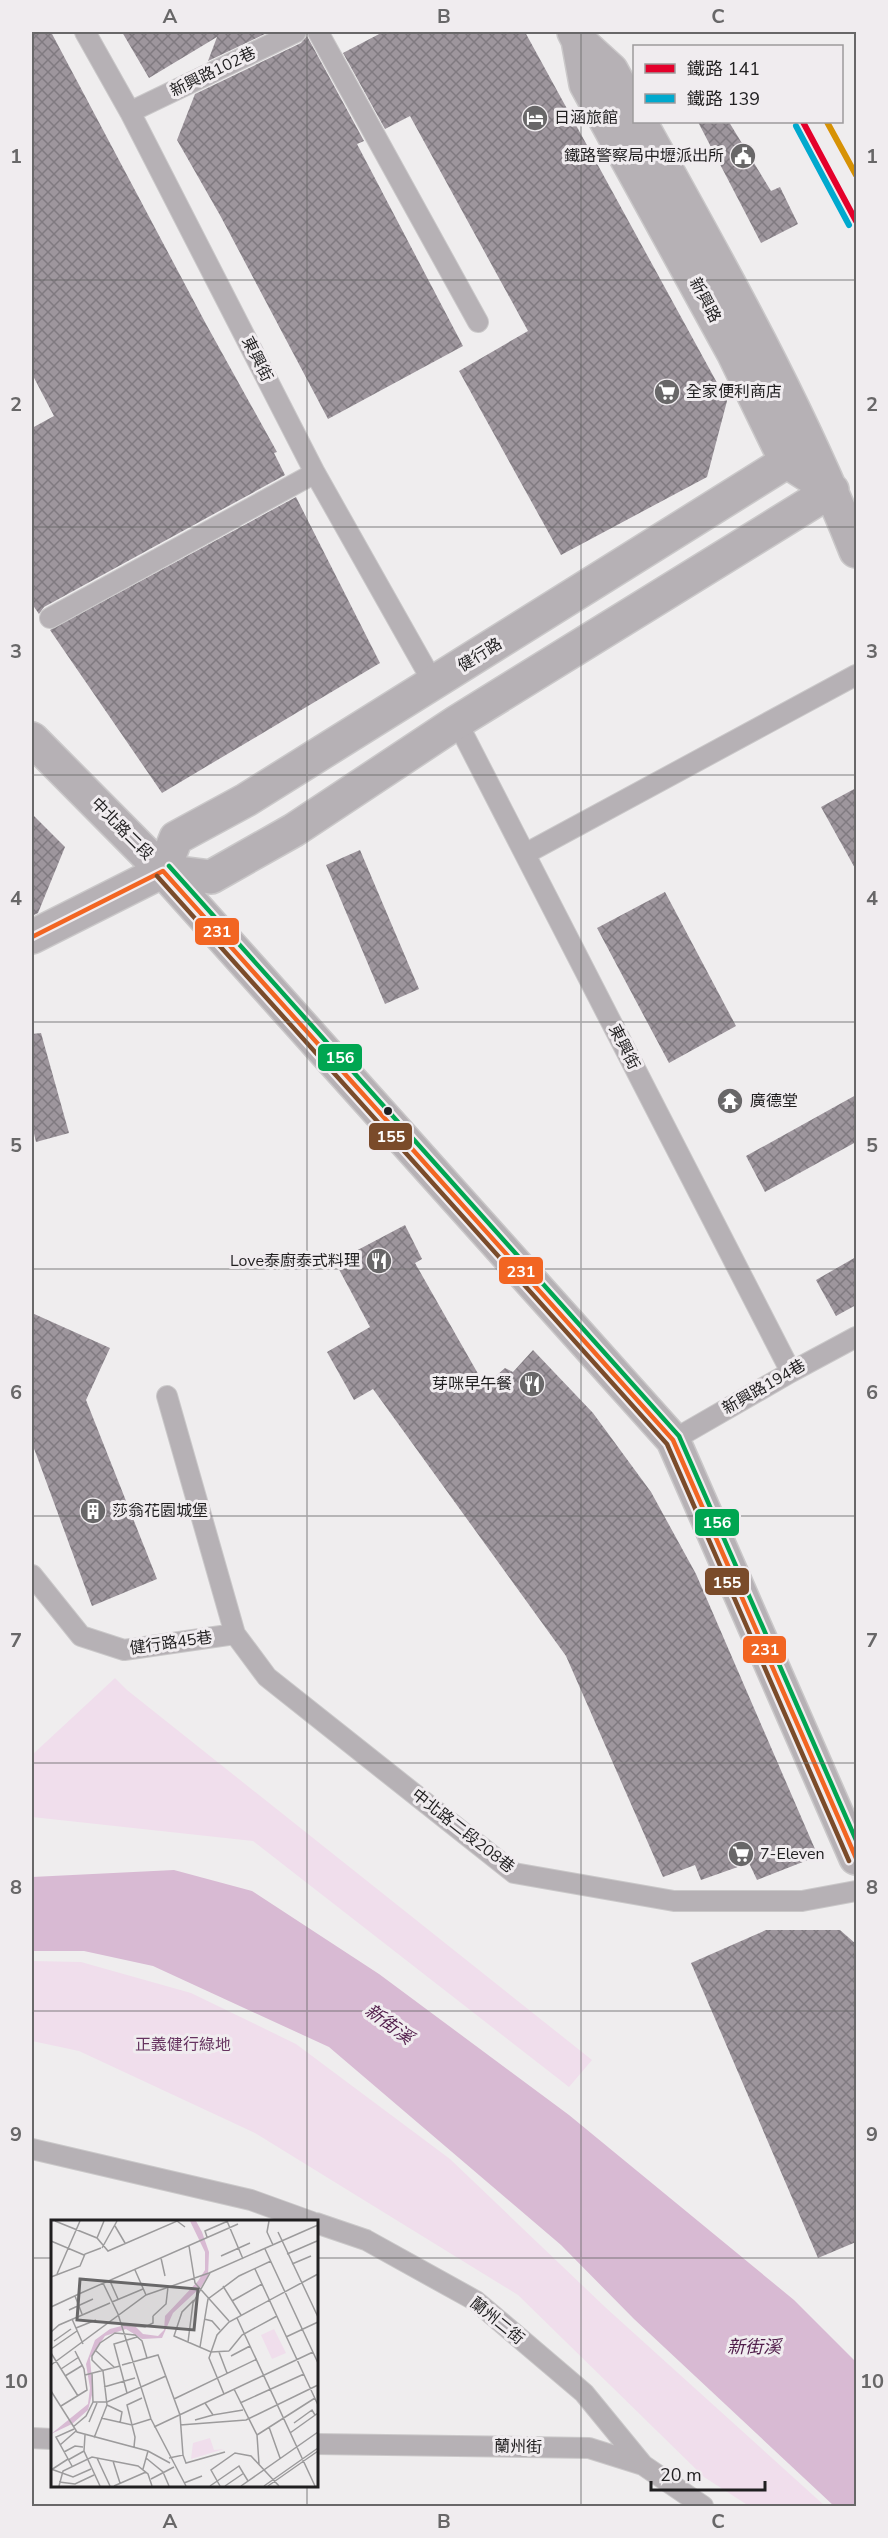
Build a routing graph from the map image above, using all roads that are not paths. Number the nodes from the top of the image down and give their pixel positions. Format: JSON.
{"nodes":[{"id":1,"x":85,"y":32,"type":"edge"},
{"id":2,"x":296,"y":32,"type":"edge"},
{"id":3,"x":318,"y":32,"type":"edge"},
{"id":4,"x":576,"y":36,"type":"edge"},
{"id":5,"x":633,"y":110,"type":"edge"},
{"id":6,"x":130,"y":112,"type":"junction"},
{"id":7,"x":641,"y":123,"type":"edge"},
{"id":8,"x":478,"y":322,"type":"dead end"},
{"id":9,"x":798,"y":454,"type":"junction"},
{"id":10,"x":315,"y":473,"type":"junction"},
{"id":11,"x":832,"y":490,"type":"junction"},
{"id":12,"x":856,"y":551,"type":"edge"},
{"id":13,"x":50,"y":618,"type":"dead end"},
{"id":14,"x":856,"y":675,"type":"edge"},
{"id":15,"x":434,"y":684,"type":"junction"},
{"id":16,"x":457,"y":722,"type":"junction"},
{"id":17,"x":32,"y":739,"type":"edge"},
{"id":18,"x":525,"y":854,"type":"junction"},
{"id":19,"x":164,"y":871,"type":"junction"},
{"id":20,"x":32,"y":937,"type":"edge"},
{"id":21,"x":856,"y":1337,"type":"edge"},
{"id":22,"x":790,"y":1372,"type":"junction"},
{"id":23,"x":167,"y":1396,"type":"dead end"},
{"id":24,"x":674,"y":1440,"type":"junction"},
{"id":25,"x":32,"y":1575,"type":"edge"},
{"id":26,"x":235,"y":1634,"type":"junction"},
{"id":27,"x":856,"y":1858,"type":"edge"},
{"id":28,"x":856,"y":1891,"type":"edge"},
{"id":29,"x":32,"y":2149,"type":"edge"},
{"id":30,"x":306,"y":2220,"type":"edge"},
{"id":31,"x":318,"y":2224,"type":"edge"},
{"id":32,"x":32,"y":2438,"type":"edge"},
{"id":33,"x":51,"y":2439,"type":"edge"},
{"id":34,"x":318,"y":2444,"type":"edge"},
{"id":35,"x":643,"y":2465,"type":"junction"},
{"id":36,"x":703,"y":2506,"type":"edge"}],
"edges":[{"from":1,"to":6,"type":"lane","name":"東興街"},
{"from":2,"to":6,"type":"lane","name":"新興路102巷"},
{"from":3,"to":8,"type":"lane"},
{"from":4,"to":5,"type":"street"},
{"from":4,"to":9,"type":"street","name":"新興路"},
{"from":6,"to":10,"type":"lane","name":"東興街"},
{"from":7,"to":9,"type":"street"},
{"from":9,"to":11,"type":"street"},
{"from":9,"to":15,"type":"street","name":"健行路"},
{"from":10,"to":13,"type":"lane"},
{"from":10,"to":15,"type":"lane","name":"東興街"},
{"from":11,"to":12,"type":"street"},
{"from":11,"to":16,"type":"street"},
{"from":14,"to":18,"type":"lane"},
{"from":15,"to":19,"type":"street","name":"健行路"},
{"from":16,"to":18,"type":"lane","name":"東興街"},
{"from":16,"to":19,"type":"street"},
{"from":17,"to":19,"type":"street","name":"中北路二段"},
{"from":18,"to":22,"type":"lane","name":"東興街"},
{"from":19,"to":20,"type":"street"},
{"from":19,"to":24,"type":"street","name":"中北路二段"},
{"from":21,"to":22,"type":"lane","name":"新興路194巷"},
{"from":22,"to":24,"type":"lane","name":"新興路194巷"},
{"from":23,"to":26,"type":"lane"},
{"from":24,"to":27,"type":"street","name":"中北路二段"},
{"from":25,"to":26,"type":"lane","name":"健行路45巷"},
{"from":26,"to":28,"type":"lane","name":"中北路二段208巷"},
{"from":29,"to":30,"type":"lane"},
{"from":31,"to":35,"type":"lane","name":"蘭州二街"},
{"from":32,"to":33,"type":"lane"},
{"from":34,"to":35,"type":"lane","name":"蘭州街"},
{"from":35,"to":36,"type":"lane","name":"蘭州街"}]}
